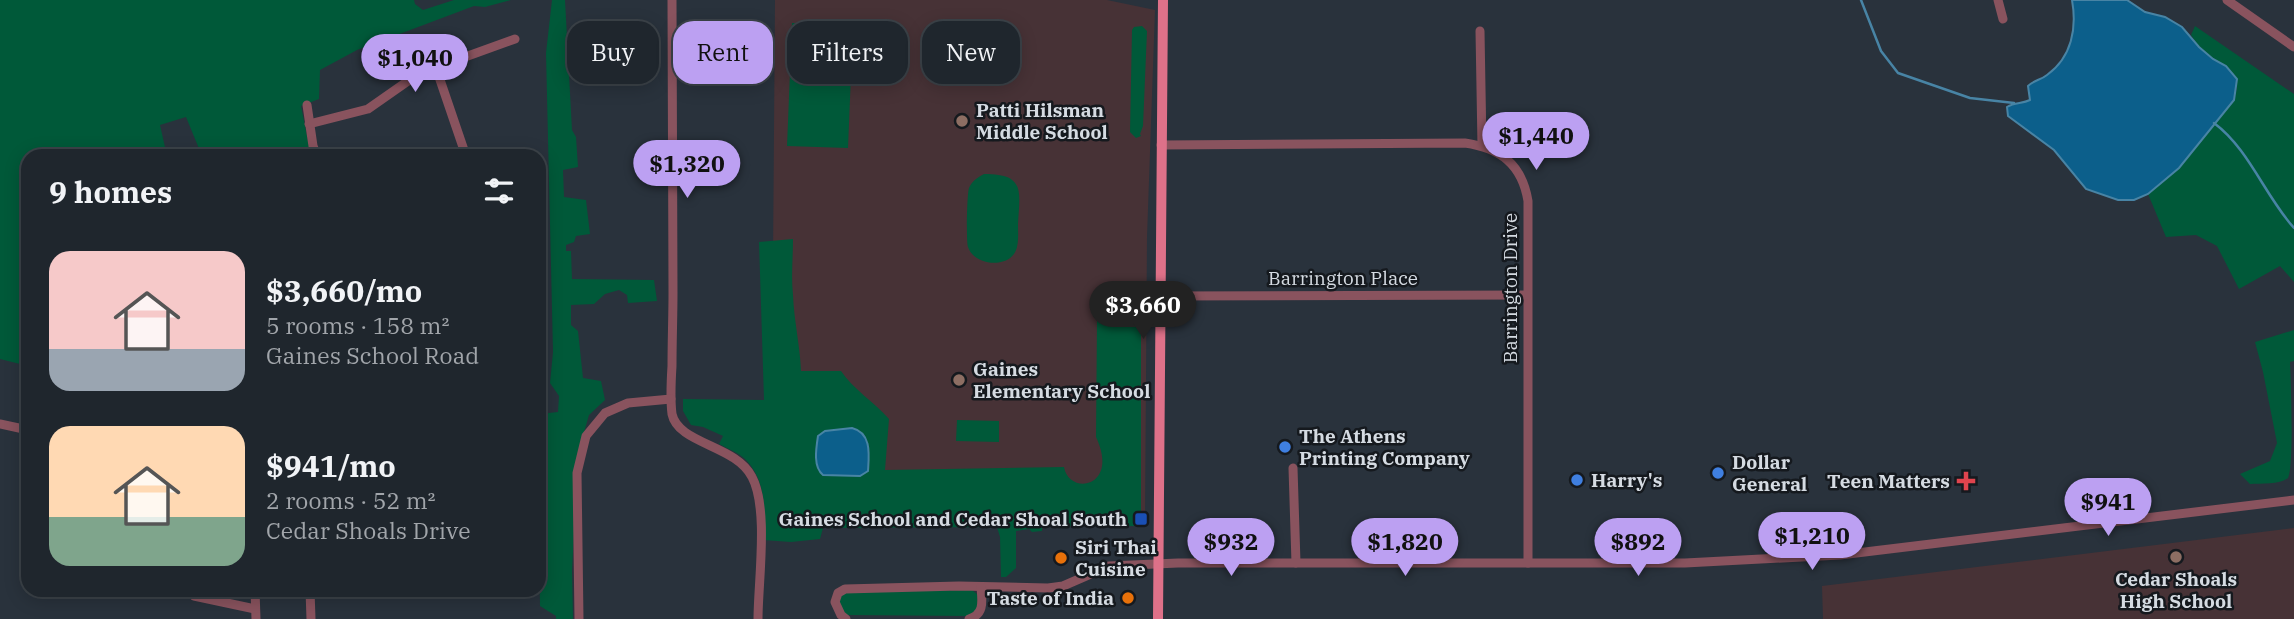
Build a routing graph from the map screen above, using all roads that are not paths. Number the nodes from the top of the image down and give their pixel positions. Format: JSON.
{"nodes":[{"id":1,"x":671,"y":0,"type":"edge"},
{"id":2,"x":1163,"y":0,"type":"edge"},
{"id":3,"x":1998,"y":0,"type":"edge"},
{"id":4,"x":2227,"y":0,"type":"edge"},
{"id":5,"x":2003,"y":19,"type":"dead end"},
{"id":6,"x":1480,"y":32,"type":"dead end"},
{"id":7,"x":515,"y":39,"type":"dead end"},
{"id":8,"x":2294,"y":47,"type":"edge"},
{"id":9,"x":436,"y":68,"type":"junction"},
{"id":10,"x":307,"y":105,"type":"dead end"},
{"id":11,"x":309,"y":124,"type":"junction"},
{"id":12,"x":1161,"y":145,"type":"junction"},
{"id":13,"x":1482,"y":146,"type":"junction"},
{"id":14,"x":314,"y":149,"type":"edge"},
{"id":15,"x":464,"y":149,"type":"edge"},
{"id":16,"x":1527,"y":295,"type":"junction"},
{"id":17,"x":1159,"y":296,"type":"junction"},
{"id":18,"x":671,"y":399,"type":"junction"},
{"id":19,"x":0,"y":424,"type":"edge"},
{"id":20,"x":21,"y":428,"type":"edge"},
{"id":21,"x":1293,"y":468,"type":"dead end"},
{"id":22,"x":2294,"y":500,"type":"edge"},
{"id":23,"x":1296,"y":563,"type":"junction"},
{"id":24,"x":1528,"y":563,"type":"junction"},
{"id":25,"x":1158,"y":564,"type":"junction"},
{"id":26,"x":981,"y":587,"type":"junction"},
{"id":27,"x":197,"y":597,"type":"edge"},
{"id":28,"x":310,"y":597,"type":"edge"},
{"id":29,"x":256,"y":614,"type":"edge"},
{"id":30,"x":310,"y":619,"type":"edge"},
{"id":31,"x":579,"y":619,"type":"edge"},
{"id":32,"x":758,"y":619,"type":"edge"},
{"id":33,"x":846,"y":619,"type":"edge"},
{"id":34,"x":969,"y":619,"type":"edge"},
{"id":35,"x":1158,"y":619,"type":"edge"}],
"edges":[{"from":1,"to":18,"type":"street"},
{"from":2,"to":12,"type":"main road"},
{"from":3,"to":5,"type":"street"},
{"from":4,"to":8,"type":"street"},
{"from":6,"to":13,"type":"street"},
{"from":7,"to":9,"type":"street"},
{"from":9,"to":11,"type":"street"},
{"from":9,"to":15,"type":"street"},
{"from":10,"to":11,"type":"street"},
{"from":11,"to":14,"type":"street"},
{"from":12,"to":13,"type":"street","name":"Barrington Drive"},
{"from":12,"to":17,"type":"main road"},
{"from":13,"to":16,"type":"street","name":"Barrington Drive"},
{"from":16,"to":17,"type":"street","name":"Barrington Place"},
{"from":16,"to":24,"type":"street","name":"Barrington Drive"},
{"from":17,"to":25,"type":"main road"},
{"from":18,"to":31,"type":"street"},
{"from":18,"to":32,"type":"street"},
{"from":19,"to":20,"type":"street"},
{"from":21,"to":23,"type":"street"},
{"from":22,"to":24,"type":"street"},
{"from":23,"to":24,"type":"street"},
{"from":23,"to":25,"type":"street"},
{"from":25,"to":26,"type":"street"},
{"from":25,"to":35,"type":"main road"},
{"from":26,"to":33,"type":"street"},
{"from":26,"to":34,"type":"street"},
{"from":27,"to":29,"type":"street"},
{"from":28,"to":30,"type":"street"}]}
